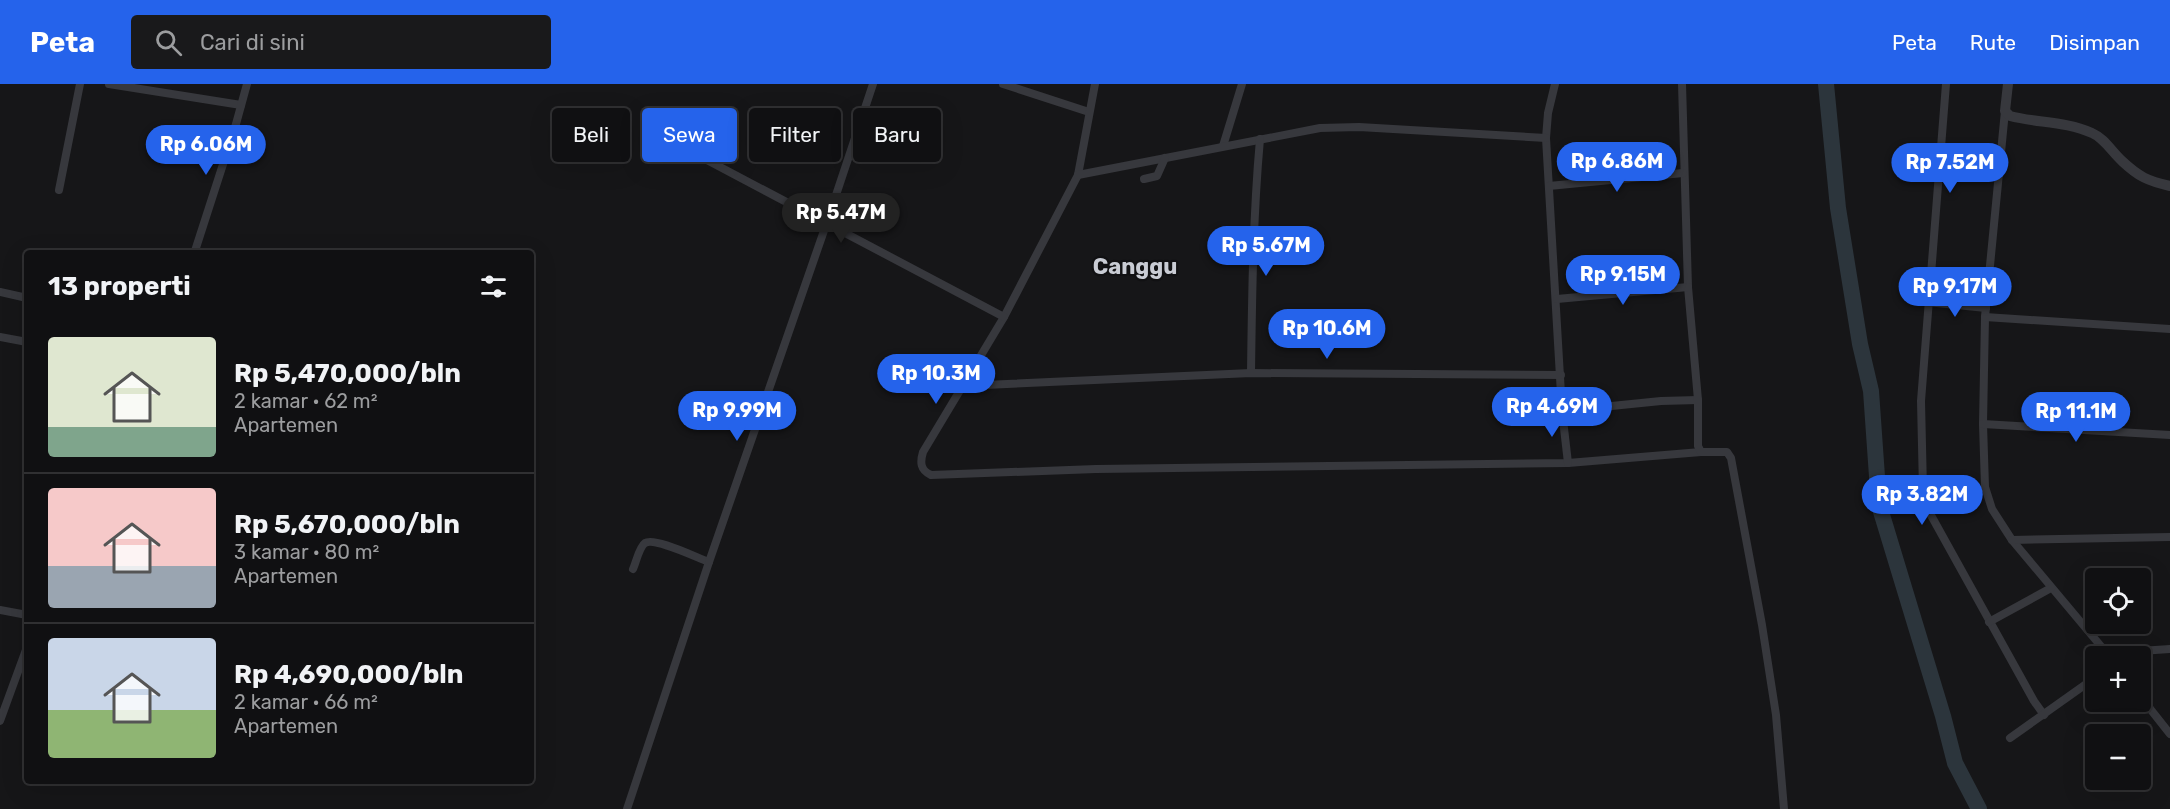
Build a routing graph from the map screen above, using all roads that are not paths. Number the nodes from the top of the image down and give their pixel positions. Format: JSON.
{"nodes":[{"id":1,"x":80,"y":84,"type":"edge"},
{"id":2,"x":109,"y":84,"type":"edge"},
{"id":3,"x":247,"y":84,"type":"edge"},
{"id":4,"x":873,"y":84,"type":"edge"},
{"id":5,"x":1003,"y":84,"type":"edge"},
{"id":6,"x":1095,"y":84,"type":"edge"},
{"id":7,"x":1242,"y":84,"type":"edge"},
{"id":8,"x":1555,"y":84,"type":"edge"},
{"id":9,"x":1682,"y":84,"type":"edge"},
{"id":10,"x":1946,"y":84,"type":"edge"},
{"id":11,"x":2008,"y":84,"type":"edge"},
{"id":12,"x":241,"y":105,"type":"junction"},
{"id":13,"x":2005,"y":111,"type":"junction"},
{"id":14,"x":1089,"y":112,"type":"junction"},
{"id":15,"x":1546,"y":138,"type":"junction"},
{"id":16,"x":1260,"y":139,"type":"junction"},
{"id":17,"x":1223,"y":146,"type":"junction"},
{"id":18,"x":1165,"y":158,"type":"junction"},
{"id":19,"x":711,"y":162,"type":"edge"},
{"id":20,"x":1683,"y":173,"type":"junction"},
{"id":21,"x":1078,"y":176,"type":"junction"},
{"id":22,"x":1144,"y":179,"type":"dead end"},
{"id":23,"x":1549,"y":186,"type":"junction"},
{"id":24,"x":2170,"y":186,"type":"edge"},
{"id":25,"x":59,"y":190,"type":"dead end"},
{"id":26,"x":827,"y":222,"type":"junction"},
{"id":27,"x":195,"y":250,"type":"edge"},
{"id":28,"x":1688,"y":287,"type":"junction"},
{"id":29,"x":0,"y":292,"type":"edge"},
{"id":30,"x":24,"y":297,"type":"edge"},
{"id":31,"x":1557,"y":299,"type":"junction"},
{"id":32,"x":1927,"y":302,"type":"junction"},
{"id":33,"x":1986,"y":313,"type":"junction"},
{"id":34,"x":1004,"y":316,"type":"junction"},
{"id":35,"x":2170,"y":329,"type":"edge"},
{"id":36,"x":0,"y":337,"type":"edge"},
{"id":37,"x":24,"y":341,"type":"edge"},
{"id":38,"x":1251,"y":373,"type":"junction"},
{"id":39,"x":1561,"y":375,"type":"junction"},
{"id":40,"x":963,"y":386,"type":"junction"},
{"id":41,"x":1698,"y":400,"type":"junction"},
{"id":42,"x":1562,"y":411,"type":"junction"},
{"id":43,"x":1983,"y":424,"type":"junction"},
{"id":44,"x":2170,"y":435,"type":"edge"},
{"id":45,"x":1701,"y":452,"type":"junction"},
{"id":46,"x":1568,"y":463,"type":"junction"},
{"id":47,"x":2170,"y":537,"type":"edge"},
{"id":48,"x":2012,"y":540,"type":"junction"},
{"id":49,"x":709,"y":562,"type":"junction"},
{"id":50,"x":633,"y":569,"type":"dead end"},
{"id":51,"x":2051,"y":588,"type":"junction"},
{"id":52,"x":0,"y":610,"type":"edge"},
{"id":53,"x":24,"y":614,"type":"edge"},
{"id":54,"x":1989,"y":622,"type":"junction"},
{"id":55,"x":2101,"y":646,"type":"edge"},
{"id":56,"x":2170,"y":649,"type":"edge"},
{"id":57,"x":2151,"y":650,"type":"edge"},
{"id":58,"x":24,"y":655,"type":"edge"},
{"id":59,"x":2085,"y":685,"type":"edge"},
{"id":60,"x":2151,"y":710,"type":"edge"},
{"id":61,"x":2044,"y":716,"type":"junction"},
{"id":62,"x":0,"y":721,"type":"edge"},
{"id":63,"x":2170,"y":734,"type":"edge"},
{"id":64,"x":2010,"y":738,"type":"dead end"},
{"id":65,"x":627,"y":809,"type":"edge"},
{"id":66,"x":1784,"y":809,"type":"edge"}],
"edges":[{"from":1,"to":25,"type":"street"},
{"from":2,"to":12,"type":"street"},
{"from":3,"to":12,"type":"street"},
{"from":4,"to":26,"type":"street"},
{"from":5,"to":14,"type":"street"},
{"from":6,"to":14,"type":"street"},
{"from":7,"to":17,"type":"street"},
{"from":8,"to":15,"type":"street"},
{"from":9,"to":20,"type":"street"},
{"from":10,"to":32,"type":"street"},
{"from":11,"to":13,"type":"street"},
{"from":12,"to":27,"type":"street"},
{"from":13,"to":24,"type":"street"},
{"from":13,"to":33,"type":"street"},
{"from":14,"to":21,"type":"street"},
{"from":15,"to":16,"type":"street"},
{"from":15,"to":23,"type":"street"},
{"from":16,"to":17,"type":"street"},
{"from":16,"to":38,"type":"street"},
{"from":17,"to":18,"type":"street"},
{"from":18,"to":21,"type":"street"},
{"from":18,"to":22,"type":"street"},
{"from":19,"to":26,"type":"street"},
{"from":20,"to":23,"type":"street"},
{"from":20,"to":28,"type":"street"},
{"from":21,"to":34,"type":"street"},
{"from":23,"to":31,"type":"street"},
{"from":26,"to":34,"type":"street"},
{"from":26,"to":49,"type":"street"},
{"from":28,"to":31,"type":"street"},
{"from":28,"to":41,"type":"street"},
{"from":29,"to":30,"type":"street"},
{"from":31,"to":39,"type":"street"},
{"from":32,"to":33,"type":"street"},
{"from":32,"to":54,"type":"street"},
{"from":33,"to":35,"type":"street"},
{"from":33,"to":43,"type":"street"},
{"from":34,"to":40,"type":"street"},
{"from":36,"to":37,"type":"street"},
{"from":38,"to":39,"type":"street"},
{"from":38,"to":40,"type":"street"},
{"from":39,"to":42,"type":"street"},
{"from":40,"to":46,"type":"street"},
{"from":41,"to":42,"type":"street"},
{"from":41,"to":45,"type":"street"},
{"from":42,"to":46,"type":"street"},
{"from":43,"to":44,"type":"street"},
{"from":43,"to":48,"type":"street"},
{"from":45,"to":46,"type":"street"},
{"from":45,"to":66,"type":"street"},
{"from":47,"to":48,"type":"street"},
{"from":48,"to":51,"type":"street"},
{"from":49,"to":50,"type":"street"},
{"from":49,"to":65,"type":"street"},
{"from":51,"to":54,"type":"street"},
{"from":51,"to":55,"type":"street"},
{"from":52,"to":53,"type":"street"},
{"from":54,"to":61,"type":"street"},
{"from":56,"to":57,"type":"street"},
{"from":58,"to":62,"type":"street"},
{"from":59,"to":61,"type":"street"},
{"from":60,"to":63,"type":"street"},
{"from":61,"to":64,"type":"street"}]}
